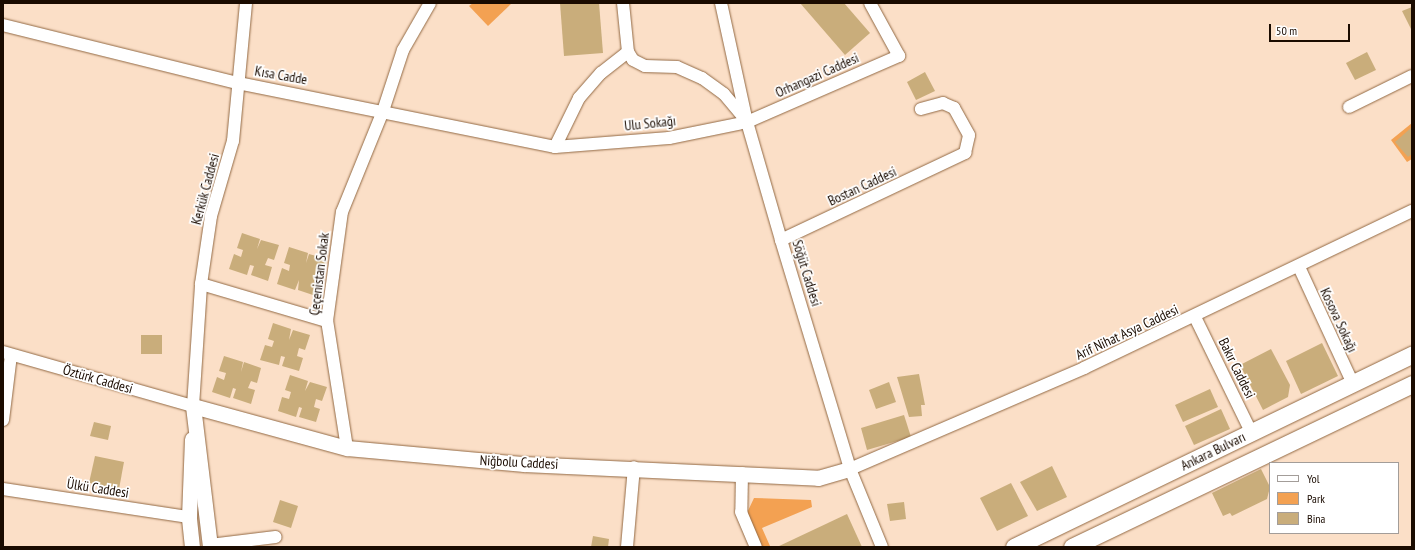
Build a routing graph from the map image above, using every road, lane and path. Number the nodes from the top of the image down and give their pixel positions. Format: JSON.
{"nodes":[{"id":1,"x":246,"y":3,"type":"edge"},
{"id":2,"x":430,"y":3,"type":"edge"},
{"id":3,"x":623,"y":3,"type":"edge"},
{"id":4,"x":721,"y":3,"type":"edge"},
{"id":5,"x":870,"y":3,"type":"edge"},
{"id":6,"x":3,"y":25,"type":"edge"},
{"id":7,"x":628,"y":52,"type":"junction"},
{"id":8,"x":1412,"y":76,"type":"edge"},
{"id":9,"x":238,"y":83,"type":"junction"},
{"id":10,"x":1349,"y":107,"type":"dead end"},
{"id":11,"x":921,"y":109,"type":"dead end"},
{"id":12,"x":383,"y":111,"type":"junction"},
{"id":13,"x":747,"y":122,"type":"junction"},
{"id":14,"x":555,"y":147,"type":"junction"},
{"id":15,"x":1412,"y":211,"type":"edge"},
{"id":16,"x":781,"y":240,"type":"junction"},
{"id":17,"x":1299,"y":267,"type":"junction"},
{"id":18,"x":201,"y":284,"type":"junction"},
{"id":19,"x":1195,"y":318,"type":"junction"},
{"id":20,"x":328,"y":320,"type":"junction"},
{"id":21,"x":7,"y":353,"type":"edge"},
{"id":22,"x":1412,"y":355,"type":"edge"},
{"id":23,"x":1353,"y":384,"type":"junction"},
{"id":24,"x":1412,"y":384,"type":"edge"},
{"id":25,"x":193,"y":406,"type":"junction"},
{"id":26,"x":3,"y":420,"type":"edge"},
{"id":27,"x":1251,"y":432,"type":"junction"},
{"id":28,"x":347,"y":448,"type":"junction"},
{"id":29,"x":634,"y":467,"type":"junction"},
{"id":30,"x":850,"y":469,"type":"junction"},
{"id":31,"x":742,"y":473,"type":"junction"},
{"id":32,"x":3,"y":489,"type":"edge"},
{"id":33,"x":189,"y":517,"type":"junction"},
{"id":34,"x":276,"y":537,"type":"dead end"},
{"id":35,"x":210,"y":546,"type":"edge"},
{"id":36,"x":192,"y":547,"type":"edge"},
{"id":37,"x":627,"y":547,"type":"edge"},
{"id":38,"x":756,"y":547,"type":"edge"},
{"id":39,"x":882,"y":547,"type":"edge"},
{"id":40,"x":1014,"y":547,"type":"edge"},
{"id":41,"x":1072,"y":547,"type":"edge"}],
"edges":[{"from":1,"to":9,"type":"street","name":"Kerkük Caddesi"},
{"from":2,"to":12,"type":"street","name":"Çeçenistan Sokak"},
{"from":3,"to":7,"type":"street"},
{"from":4,"to":13,"type":"street","name":"Söğüt Caddesi"},
{"from":5,"to":13,"type":"street","name":"Orhangazi Caddesi"},
{"from":6,"to":9,"type":"street","name":"Kısa Cadde"},
{"from":7,"to":13,"type":"street"},
{"from":7,"to":14,"type":"street"},
{"from":8,"to":10,"type":"street"},
{"from":9,"to":12,"type":"street","name":"Kısa Cadde"},
{"from":9,"to":18,"type":"street","name":"Kerkük Caddesi"},
{"from":11,"to":16,"type":"street","name":"Bostan Caddesi"},
{"from":12,"to":14,"type":"street","name":"Kısa Cadde"},
{"from":12,"to":20,"type":"street","name":"Çeçenistan Sokak"},
{"from":13,"to":14,"type":"street","name":"Ulu Sokağı"},
{"from":13,"to":16,"type":"street","name":"Söğüt Caddesi"},
{"from":15,"to":17,"type":"street","name":"Arif Nihat Asya Caddesi"},
{"from":16,"to":30,"type":"street","name":"Söğüt Caddesi"},
{"from":17,"to":19,"type":"street","name":"Arif Nihat Asya Caddesi"},
{"from":17,"to":23,"type":"street","name":"Kosova Sokağı"},
{"from":18,"to":20,"type":"street"},
{"from":18,"to":25,"type":"street","name":"Kerkük Caddesi"},
{"from":19,"to":27,"type":"street","name":"Bakır Caddesi"},
{"from":19,"to":30,"type":"street","name":"Arif Nihat Asya Caddesi"},
{"from":20,"to":28,"type":"street","name":"Çeçenistan Sokak"},
{"from":21,"to":25,"type":"street","name":"Öztürk Caddesi"},
{"from":21,"to":26,"type":"street"},
{"from":22,"to":23,"type":"main road","name":"Ankara Bulvarı"},
{"from":23,"to":27,"type":"main road","name":"Ankara Bulvarı"},
{"from":24,"to":41,"type":"main road","name":"Ankara Bulvarı"},
{"from":25,"to":28,"type":"street","name":"Niğbolu Caddesi"},
{"from":25,"to":33,"type":"street"},
{"from":25,"to":35,"type":"street"},
{"from":27,"to":40,"type":"main road","name":"Ankara Bulvarı"},
{"from":28,"to":29,"type":"street","name":"Niğbolu Caddesi"},
{"from":29,"to":31,"type":"street","name":"Niğbolu Caddesi"},
{"from":29,"to":37,"type":"street"},
{"from":30,"to":31,"type":"street","name":"Niğbolu Caddesi"},
{"from":30,"to":39,"type":"street","name":"Söğüt Caddesi"},
{"from":31,"to":38,"type":"street"},
{"from":32,"to":33,"type":"street","name":"Ülkü Caddesi"},
{"from":33,"to":36,"type":"street"},
{"from":34,"to":35,"type":"street"}]}
